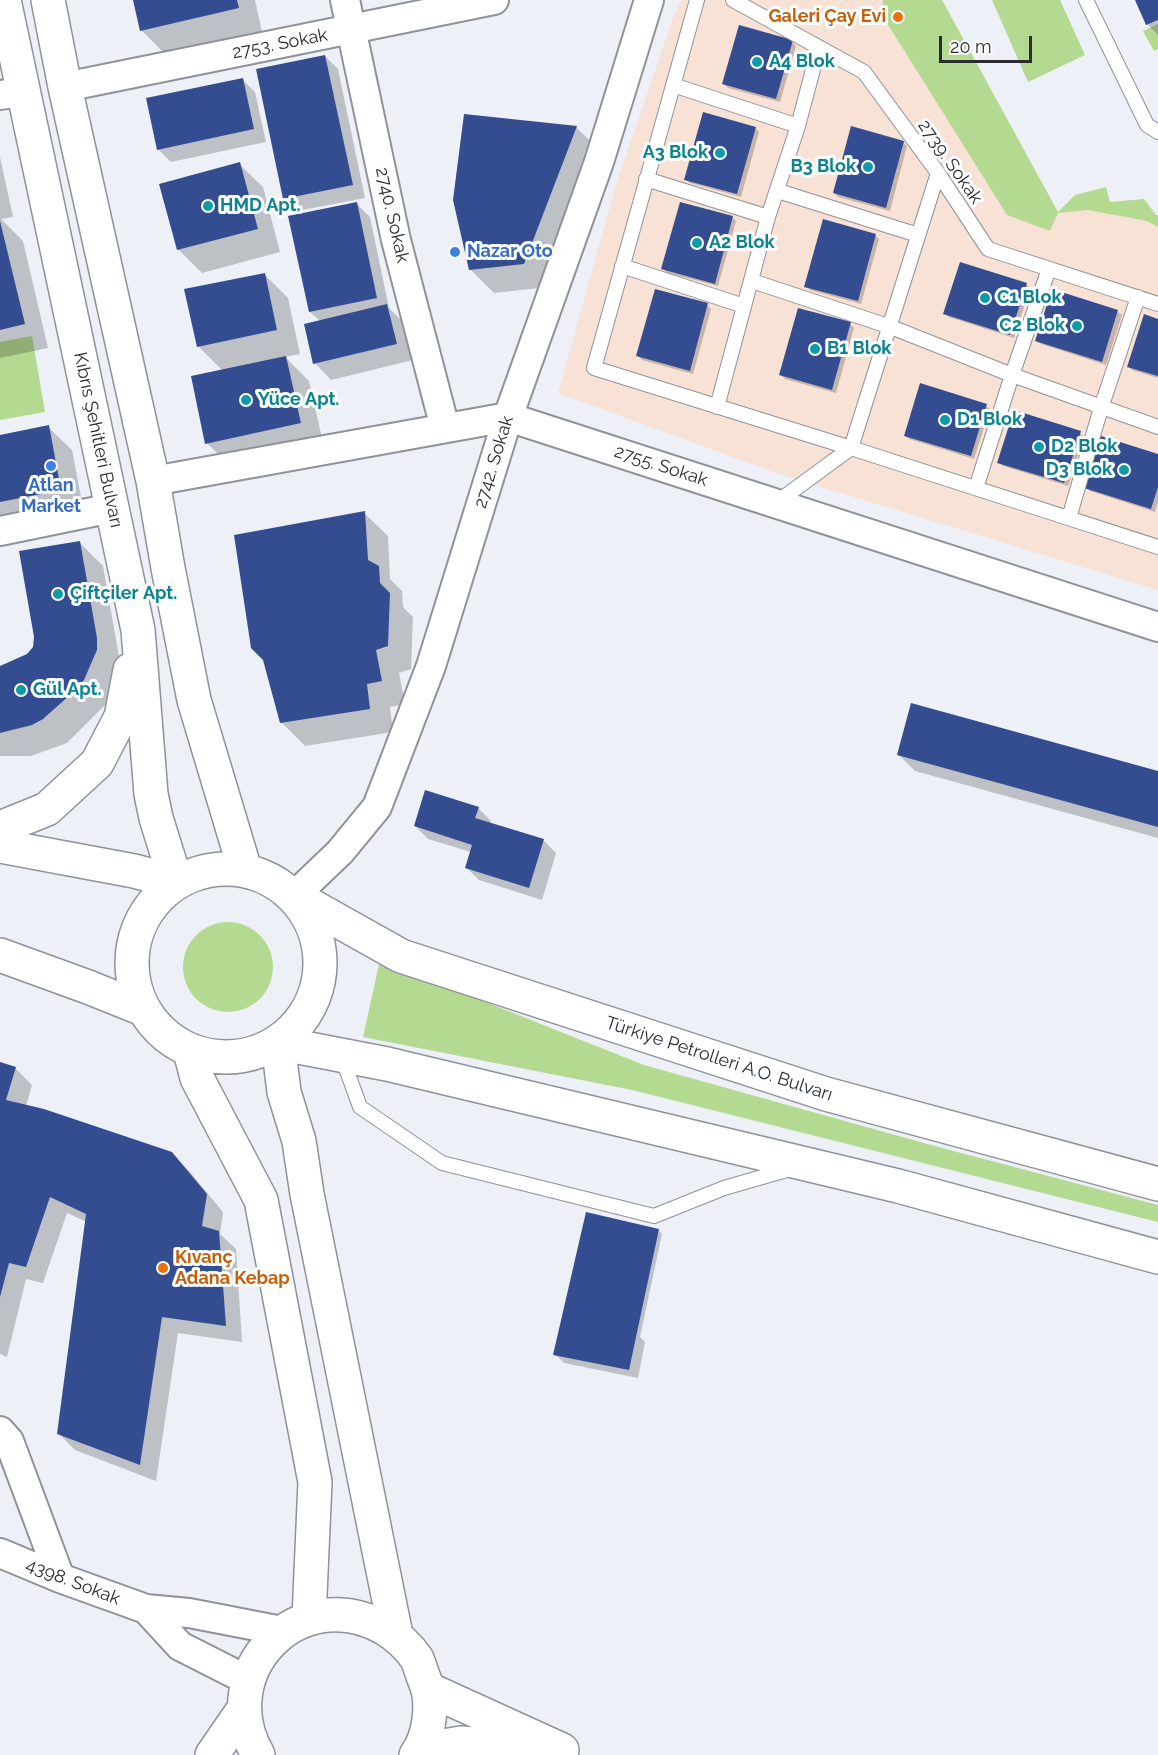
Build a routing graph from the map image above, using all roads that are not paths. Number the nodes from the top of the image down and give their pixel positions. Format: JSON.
{"nodes":[{"id":1,"x":4,"y":0,"type":"edge"},
{"id":2,"x":48,"y":0,"type":"edge"},
{"id":3,"x":345,"y":0,"type":"edge"},
{"id":4,"x":494,"y":0,"type":"edge"},
{"id":5,"x":649,"y":0,"type":"edge"},
{"id":6,"x":698,"y":0,"type":"edge"},
{"id":7,"x":733,"y":0,"type":"edge"},
{"id":8,"x":1086,"y":0,"type":"edge"},
{"id":9,"x":350,"y":30,"type":"junction"},
{"id":10,"x":819,"y":47,"type":"junction"},
{"id":11,"x":673,"y":85,"type":"junction"},
{"id":12,"x":65,"y":87,"type":"junction"},
{"id":13,"x":11,"y":94,"type":"edge"},
{"id":14,"x":798,"y":126,"type":"junction"},
{"id":15,"x":1158,"y":132,"type":"edge"},
{"id":16,"x":938,"y":173,"type":"junction"},
{"id":17,"x":646,"y":179,"type":"junction"},
{"id":18,"x":778,"y":191,"type":"junction"},
{"id":19,"x":768,"y":218,"type":"junction"},
{"id":20,"x":918,"y":235,"type":"junction"},
{"id":21,"x":622,"y":266,"type":"junction"},
{"id":22,"x":1049,"y":269,"type":"junction"},
{"id":23,"x":752,"y":281,"type":"junction"},
{"id":24,"x":1138,"y":297,"type":"junction"},
{"id":25,"x":1158,"y":304,"type":"edge"},
{"id":26,"x":744,"y":306,"type":"junction"},
{"id":27,"x":891,"y":327,"type":"junction"},
{"id":28,"x":1012,"y":375,"type":"junction"},
{"id":29,"x":717,"y":407,"type":"junction"},
{"id":30,"x":1101,"y":408,"type":"junction"},
{"id":31,"x":508,"y":417,"type":"junction"},
{"id":32,"x":1158,"y":427,"type":"edge"},
{"id":33,"x":446,"y":428,"type":"junction"},
{"id":34,"x":851,"y":448,"type":"junction"},
{"id":35,"x":153,"y":481,"type":"junction"},
{"id":36,"x":976,"y":488,"type":"junction"},
{"id":37,"x":776,"y":503,"type":"junction"},
{"id":38,"x":112,"y":508,"type":"junction"},
{"id":39,"x":1069,"y":518,"type":"junction"},
{"id":40,"x":0,"y":531,"type":"edge"},
{"id":41,"x":1158,"y":546,"type":"edge"},
{"id":42,"x":1158,"y":627,"type":"edge"},
{"id":43,"x":138,"y":630,"type":"junction"},
{"id":44,"x":0,"y":828,"type":"edge"},
{"id":45,"x":0,"y":846,"type":"edge"},
{"id":46,"x":245,"y":870,"type":"junction"},
{"id":47,"x":176,"y":882,"type":"junction"},
{"id":48,"x":294,"y":896,"type":"junction"},
{"id":49,"x":0,"y":955,"type":"edge"},
{"id":50,"x":143,"y":1009,"type":"junction"},
{"id":51,"x":278,"y":1043,"type":"junction"},
{"id":52,"x":190,"y":1051,"type":"junction"},
{"id":53,"x":342,"y":1055,"type":"junction"},
{"id":54,"x":806,"y":1164,"type":"junction"},
{"id":55,"x":1158,"y":1184,"type":"edge"},
{"id":56,"x":1158,"y":1257,"type":"edge"},
{"id":57,"x":0,"y":1431,"type":"edge"},
{"id":58,"x":0,"y":1553,"type":"edge"},
{"id":59,"x":60,"y":1578,"type":"junction"},
{"id":60,"x":146,"y":1609,"type":"junction"},
{"id":61,"x":296,"y":1625,"type":"junction"},
{"id":62,"x":396,"y":1635,"type":"junction"},
{"id":63,"x":428,"y":1689,"type":"junction"},
{"id":64,"x":245,"y":1695,"type":"junction"},
{"id":65,"x":419,"y":1753,"type":"edge"},
{"id":66,"x":572,"y":1753,"type":"edge"},
{"id":67,"x":212,"y":1755,"type":"edge"},
{"id":68,"x":258,"y":1755,"type":"edge"}],
"edges":[{"from":1,"to":13,"type":"main road","name":"Kıbrıs Şehitleri Bulvarı"},
{"from":2,"to":12,"type":"main road"},
{"from":3,"to":9,"type":"street","name":"2740. Sokak"},
{"from":4,"to":9,"type":"street","name":"2753. Sokak"},
{"from":5,"to":31,"type":"street","name":"2742. Sokak"},
{"from":6,"to":11,"type":"lane"},
{"from":7,"to":10,"type":"lane","name":"2739. Sokak"},
{"from":8,"to":15,"type":"lane"},
{"from":9,"to":12,"type":"street","name":"2753. Sokak"},
{"from":9,"to":33,"type":"street","name":"2740. Sokak"},
{"from":10,"to":14,"type":"lane"},
{"from":10,"to":16,"type":"lane","name":"2739. Sokak"},
{"from":11,"to":14,"type":"lane"},
{"from":11,"to":17,"type":"lane"},
{"from":12,"to":35,"type":"main road"},
{"from":13,"to":38,"type":"main road","name":"Kıbrıs Şehitleri Bulvarı"},
{"from":14,"to":18,"type":"lane"},
{"from":16,"to":20,"type":"lane"},
{"from":16,"to":22,"type":"lane","name":"2739. Sokak"},
{"from":17,"to":19,"type":"lane"},
{"from":17,"to":21,"type":"lane"},
{"from":18,"to":19,"type":"lane"},
{"from":18,"to":20,"type":"lane"},
{"from":19,"to":23,"type":"lane"},
{"from":20,"to":27,"type":"lane"},
{"from":21,"to":26,"type":"lane"},
{"from":21,"to":29,"type":"lane"},
{"from":22,"to":24,"type":"lane","name":"2739. Sokak"},
{"from":22,"to":28,"type":"lane"},
{"from":23,"to":26,"type":"lane"},
{"from":23,"to":27,"type":"lane"},
{"from":24,"to":25,"type":"lane","name":"2739. Sokak"},
{"from":24,"to":30,"type":"lane"},
{"from":26,"to":29,"type":"lane"},
{"from":27,"to":28,"type":"lane"},
{"from":27,"to":34,"type":"lane"},
{"from":28,"to":30,"type":"lane"},
{"from":28,"to":36,"type":"lane"},
{"from":29,"to":34,"type":"lane"},
{"from":30,"to":32,"type":"lane"},
{"from":30,"to":39,"type":"lane"},
{"from":31,"to":33,"type":"street","name":"2755. Sokak"},
{"from":31,"to":37,"type":"street","name":"2755. Sokak"},
{"from":31,"to":48,"type":"street","name":"2742. Sokak"},
{"from":33,"to":35,"type":"street","name":"2755. Sokak"},
{"from":34,"to":36,"type":"lane"},
{"from":34,"to":37,"type":"lane"},
{"from":35,"to":46,"type":"main road"},
{"from":36,"to":39,"type":"lane"},
{"from":37,"to":42,"type":"street","name":"2755. Sokak"},
{"from":38,"to":40,"type":"street"},
{"from":38,"to":43,"type":"main road","name":"Kıbrıs Şehitleri Bulvarı"},
{"from":39,"to":41,"type":"lane"},
{"from":43,"to":44,"type":"main road"},
{"from":43,"to":47,"type":"main road","name":"Kıbrıs Şehitleri Bulvarı"},
{"from":45,"to":47,"type":"main road"},
{"from":46,"to":47,"type":"main road"},
{"from":46,"to":48,"type":"main road"},
{"from":47,"to":50,"type":"main road"},
{"from":48,"to":51,"type":"main road"},
{"from":48,"to":55,"type":"main road","name":"Türkiye Petrolleri A.O. Bulvarı"},
{"from":49,"to":50,"type":"main road"},
{"from":50,"to":52,"type":"main road"},
{"from":51,"to":52,"type":"main road"},
{"from":51,"to":53,"type":"main road"},
{"from":51,"to":62,"type":"main road"},
{"from":52,"to":61,"type":"main road"},
{"from":53,"to":54,"type":"main road"},
{"from":53,"to":54,"type":"lane"},
{"from":54,"to":56,"type":"main road"},
{"from":57,"to":59,"type":"street"},
{"from":58,"to":59,"type":"street","name":"4398. Sokak"},
{"from":59,"to":60,"type":"street","name":"4398. Sokak"},
{"from":60,"to":61,"type":"street","name":"4398. Sokak"},
{"from":60,"to":64,"type":"street","name":"4398. Sokak"},
{"from":61,"to":62,"type":"main road"},
{"from":61,"to":64,"type":"main road"},
{"from":62,"to":63,"type":"main road"},
{"from":63,"to":65,"type":"main road"},
{"from":63,"to":66,"type":"main road"},
{"from":64,"to":67,"type":"main road"},
{"from":64,"to":68,"type":"main road"},
{"from":65,"to":66,"type":"main road"}]}
